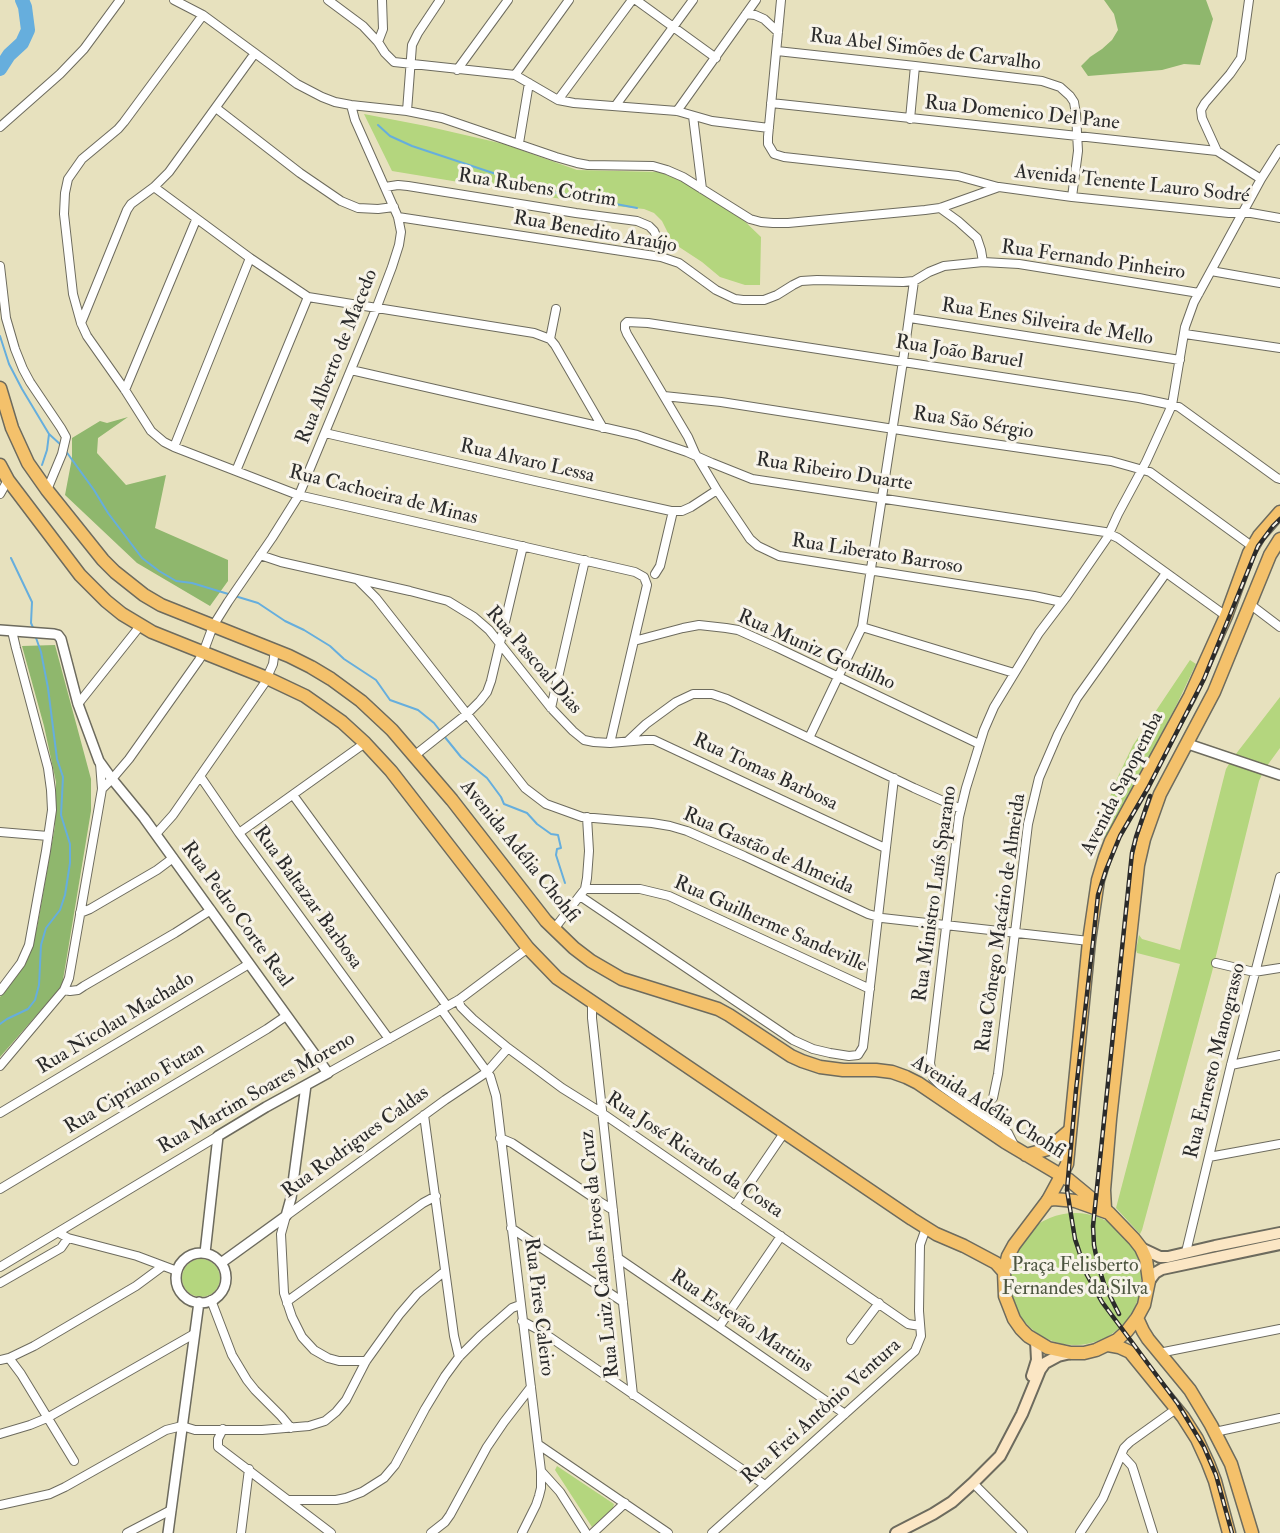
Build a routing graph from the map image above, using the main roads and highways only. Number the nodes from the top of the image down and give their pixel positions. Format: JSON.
{"nodes":[{"id":1,"x":0,"y":388,"type":"edge"},
{"id":2,"x":0,"y":465,"type":"edge"},
{"id":3,"x":1280,"y":512,"type":"edge"},
{"id":4,"x":1280,"y":538,"type":"edge"},
{"id":5,"x":1253,"y":547,"type":"junction"},
{"id":6,"x":1273,"y":550,"type":"junction"},
{"id":7,"x":1256,"y":590,"type":"junction"},
{"id":8,"x":1226,"y":616,"type":"junction"},
{"id":9,"x":1224,"y":668,"type":"junction"},
{"id":10,"x":1188,"y":701,"type":"junction"},
{"id":11,"x":1188,"y":744,"type":"junction"},
{"id":12,"x":1069,"y":1131,"type":"junction"},
{"id":13,"x":1021,"y":1152,"type":"junction"},
{"id":14,"x":1061,"y":1176,"type":"junction"},
{"id":15,"x":1048,"y":1200,"type":"junction"},
{"id":16,"x":1107,"y":1211,"type":"junction"},
{"id":17,"x":1280,"y":1233,"type":"edge"},
{"id":18,"x":1280,"y":1244,"type":"edge"},
{"id":19,"x":1141,"y":1248,"type":"junction"},
{"id":20,"x":1004,"y":1272,"type":"junction"},
{"id":21,"x":1149,"y":1281,"type":"junction"},
{"id":22,"x":1137,"y":1318,"type":"junction"},
{"id":23,"x":1036,"y":1341,"type":"junction"},
{"id":24,"x":1108,"y":1345,"type":"junction"},
{"id":25,"x":1071,"y":1353,"type":"junction"},
{"id":26,"x":994,"y":1461,"type":"junction"},
{"id":27,"x":1226,"y":1532,"type":"edge"},
{"id":28,"x":896,"y":1533,"type":"edge"},
{"id":29,"x":1252,"y":1533,"type":"edge"}],
"edges":[{"from":1,"to":13,"type":"main road","name":"Avenida Adélia Chohfi"},
{"from":2,"to":20,"type":"main road"},
{"from":3,"to":5,"type":"main road","name":"Avenida Sapopemba"},
{"from":4,"to":6,"type":"main road","name":"Avenida Sapopemba"},
{"from":5,"to":6,"type":"main road"},
{"from":5,"to":7,"type":"main road"},
{"from":5,"to":8,"type":"main road","name":"Avenida Sapopemba"},
{"from":6,"to":7,"type":"main road","name":"Avenida Sapopemba"},
{"from":7,"to":9,"type":"main road","name":"Avenida Sapopemba"},
{"from":8,"to":9,"type":"main road"},
{"from":8,"to":10,"type":"main road","name":"Avenida Sapopemba"},
{"from":9,"to":11,"type":"main road","name":"Avenida Sapopemba"},
{"from":10,"to":11,"type":"main road"},
{"from":10,"to":12,"type":"main road","name":"Avenida Sapopemba"},
{"from":11,"to":16,"type":"main road","name":"Avenida Sapopemba"},
{"from":12,"to":13,"type":"main road"},
{"from":12,"to":14,"type":"main road","name":"Avenida Sapopemba"},
{"from":13,"to":14,"type":"main road","name":"Avenida Adélia Chohfi"},
{"from":14,"to":15,"type":"main road","name":"Avenida Sapopemba"},
{"from":14,"to":16,"type":"main road","name":"Avenida Adélia Chohfi"},
{"from":15,"to":16,"type":"main road"},
{"from":15,"to":20,"type":"main road"},
{"from":16,"to":19,"type":"main road"},
{"from":17,"to":19,"type":"main road"},
{"from":18,"to":21,"type":"main road"},
{"from":19,"to":21,"type":"main road"},
{"from":20,"to":23,"type":"main road"},
{"from":21,"to":22,"type":"main road"},
{"from":22,"to":24,"type":"main road"},
{"from":22,"to":29,"type":"main road"},
{"from":23,"to":25,"type":"main road"},
{"from":23,"to":26,"type":"main road"},
{"from":24,"to":25,"type":"main road"},
{"from":24,"to":27,"type":"main road"},
{"from":25,"to":26,"type":"main road"},
{"from":26,"to":28,"type":"main road"}]}
